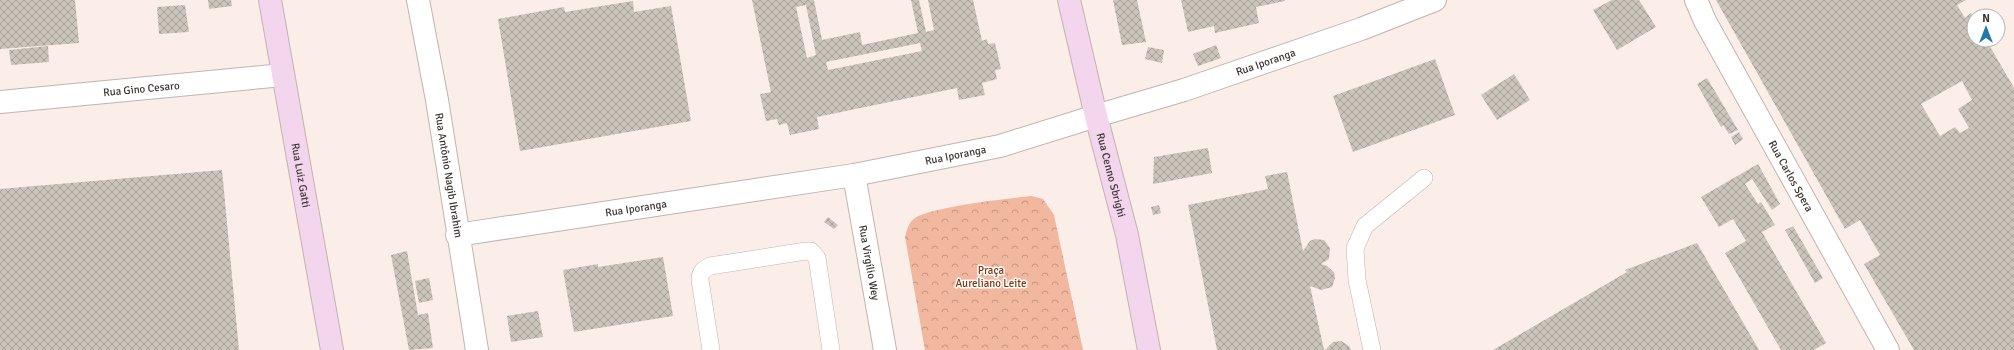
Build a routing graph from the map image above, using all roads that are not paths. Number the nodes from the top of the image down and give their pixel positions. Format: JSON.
{"nodes":[{"id":1,"x":270,"y":0,"type":"edge"},
{"id":2,"x":418,"y":0,"type":"edge"},
{"id":3,"x":1069,"y":0,"type":"edge"},
{"id":4,"x":1435,"y":0,"type":"edge"},
{"id":5,"x":1696,"y":0,"type":"edge"},
{"id":6,"x":284,"y":75,"type":"junction"},
{"id":7,"x":0,"y":102,"type":"edge"},
{"id":8,"x":1096,"y":116,"type":"junction"},
{"id":9,"x":854,"y":175,"type":"junction"},
{"id":10,"x":1424,"y":178,"type":"dead end"},
{"id":11,"x":457,"y":236,"type":"junction"},
{"id":12,"x":332,"y":350,"type":"edge"},
{"id":13,"x":478,"y":350,"type":"edge"},
{"id":14,"x":711,"y":350,"type":"edge"},
{"id":15,"x":831,"y":350,"type":"edge"},
{"id":16,"x":885,"y":350,"type":"edge"},
{"id":17,"x":1149,"y":350,"type":"edge"},
{"id":18,"x":1372,"y":350,"type":"edge"},
{"id":19,"x":1888,"y":350,"type":"edge"}],
"edges":[{"from":1,"to":6,"type":"street","name":"Rua Luiz Gatti"},
{"from":2,"to":11,"type":"street","name":"Rua Antônio Nagib Ibrahim"},
{"from":3,"to":8,"type":"street","name":"Rua Cenno Sbrighi"},
{"from":4,"to":8,"type":"street","name":"Rua Iporanga"},
{"from":5,"to":19,"type":"street","name":"Rua Carlos Spera"},
{"from":6,"to":7,"type":"street","name":"Rua Gino Cesaro"},
{"from":6,"to":12,"type":"street","name":"Rua Luiz Gatti"},
{"from":8,"to":9,"type":"street","name":"Rua Iporanga"},
{"from":8,"to":17,"type":"street","name":"Rua Cenno Sbrighi"},
{"from":9,"to":11,"type":"street","name":"Rua Iporanga"},
{"from":9,"to":16,"type":"street","name":"Rua Virgílio Wey"},
{"from":10,"to":18,"type":"lane"},
{"from":11,"to":13,"type":"street","name":"Rua Antônio Nagib Ibrahim"},
{"from":14,"to":15,"type":"lane"}]}
